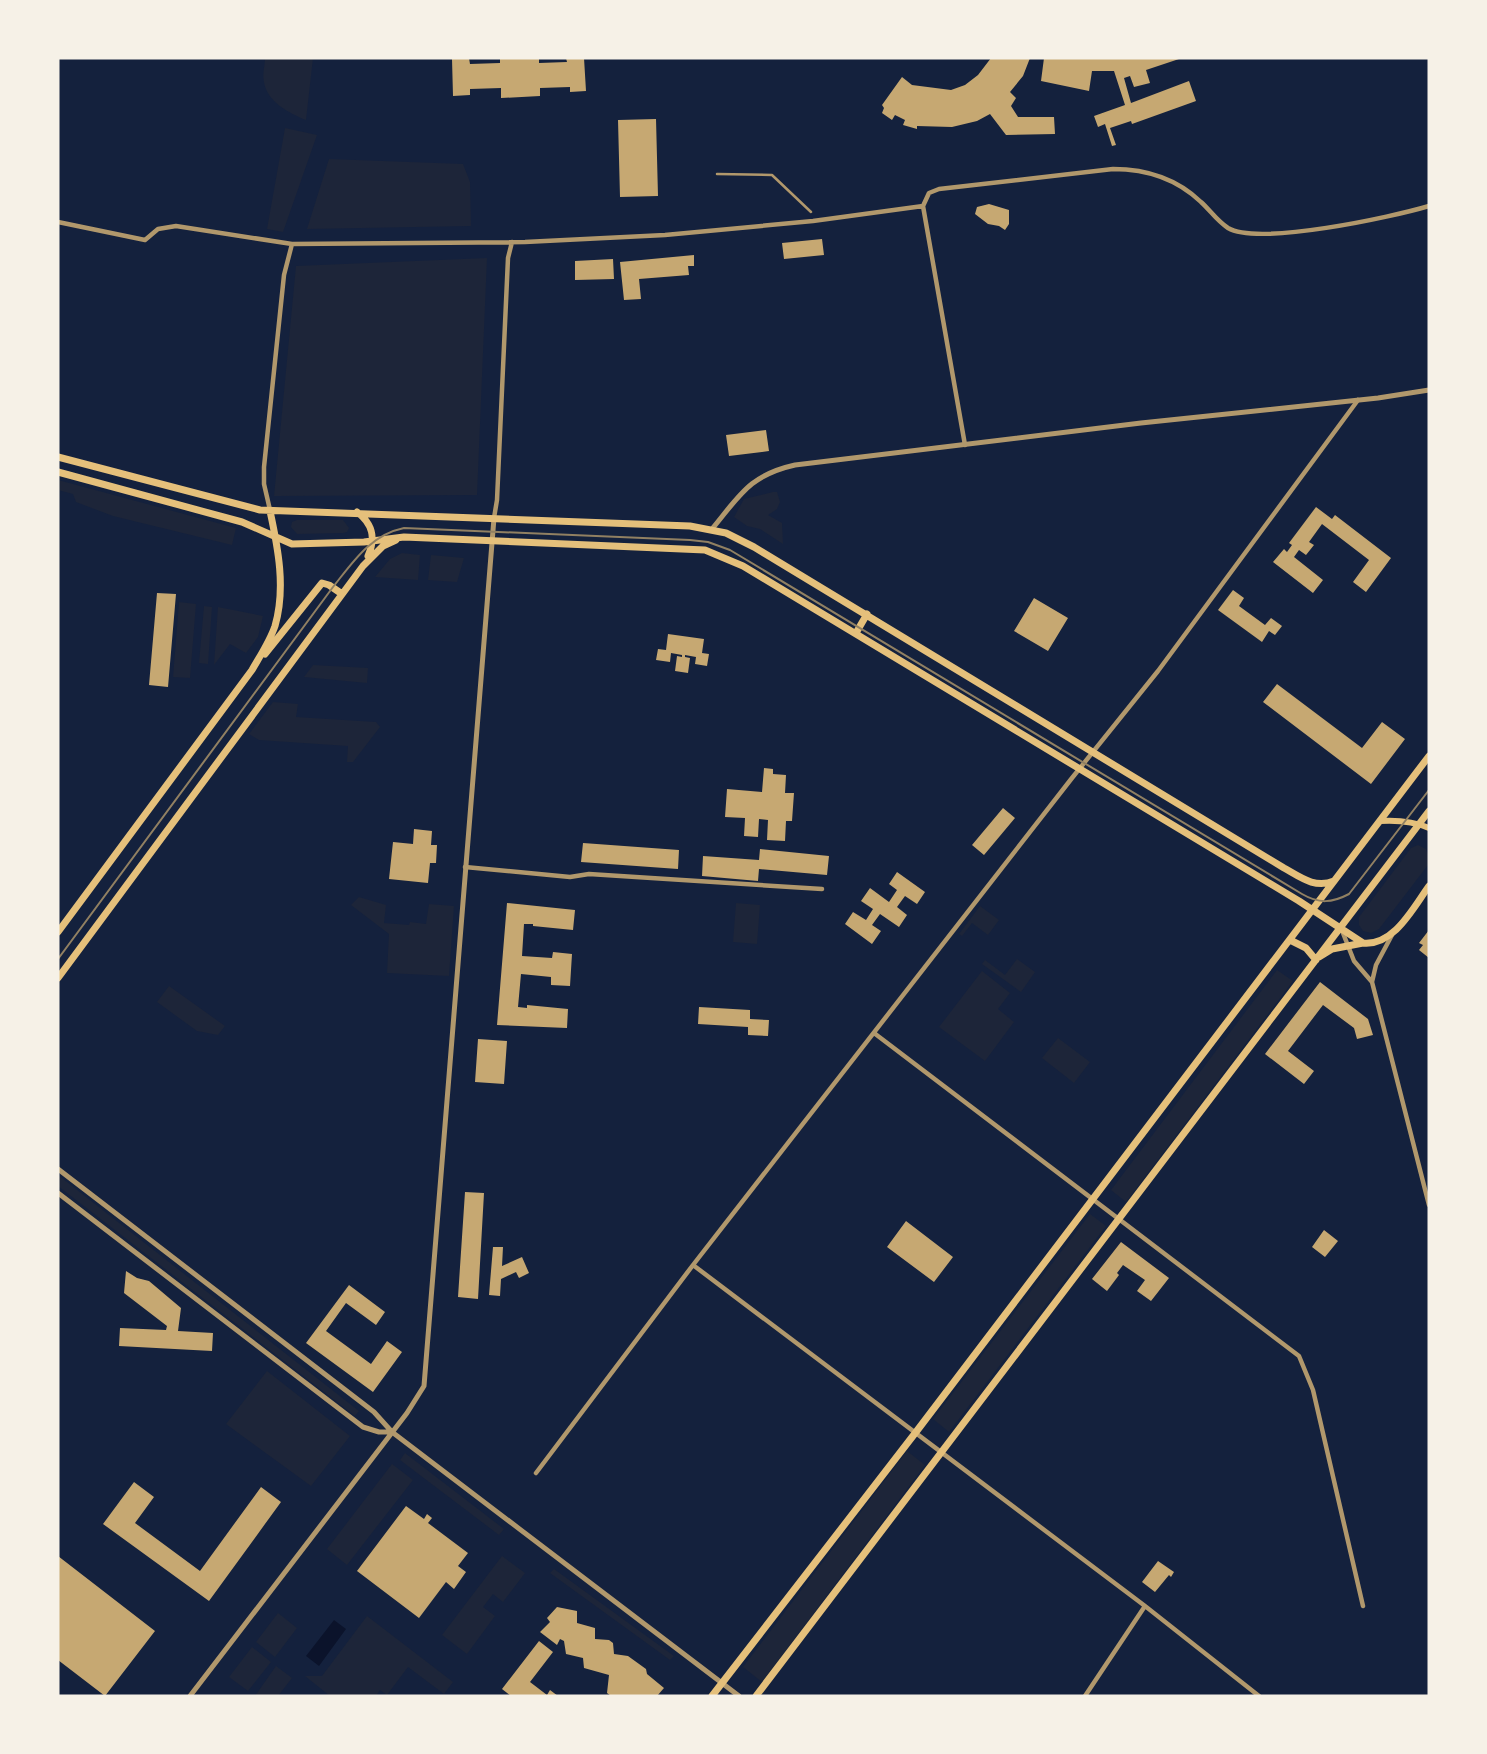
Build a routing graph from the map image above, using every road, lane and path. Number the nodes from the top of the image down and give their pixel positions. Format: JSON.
{"nodes":[{"id":1,"x":717,"y":174,"type":"dead end"},
{"id":2,"x":923,"y":206,"type":"junction"},
{"id":3,"x":1429,"y":206,"type":"edge"},
{"id":4,"x":811,"y":212,"type":"dead end"},
{"id":5,"x":58,"y":222,"type":"edge"},
{"id":6,"x":512,"y":242,"type":"junction"},
{"id":7,"x":292,"y":244,"type":"junction"},
{"id":8,"x":1429,"y":390,"type":"edge"},
{"id":9,"x":1357,"y":400,"type":"junction"},
{"id":10,"x":965,"y":446,"type":"junction"},
{"id":11,"x":58,"y":457,"type":"edge"},
{"id":12,"x":58,"y":472,"type":"edge"},
{"id":13,"x":270,"y":511,"type":"junction"},
{"id":14,"x":357,"y":512,"type":"junction"},
{"id":15,"x":494,"y":518,"type":"junction"},
{"id":16,"x":712,"y":529,"type":"junction"},
{"id":17,"x":404,"y":537,"type":"junction"},
{"id":18,"x":276,"y":538,"type":"junction"},
{"id":19,"x":492,"y":540,"type":"junction"},
{"id":20,"x":374,"y":541,"type":"junction"},
{"id":21,"x":363,"y":566,"type":"junction"},
{"id":22,"x":342,"y":594,"type":"junction"},
{"id":23,"x":867,"y":614,"type":"junction"},
{"id":24,"x":856,"y":633,"type":"junction"},
{"id":25,"x":252,"y":670,"type":"junction"},
{"id":26,"x":1094,"y":751,"type":"junction"},
{"id":27,"x":1429,"y":757,"type":"edge"},
{"id":28,"x":1079,"y":769,"type":"junction"},
{"id":29,"x":1429,"y":811,"type":"edge"},
{"id":30,"x":1380,"y":821,"type":"junction"},
{"id":31,"x":1419,"y":824,"type":"junction"},
{"id":32,"x":1429,"y":828,"type":"edge"},
{"id":33,"x":465,"y":867,"type":"junction"},
{"id":34,"x":1334,"y":881,"type":"junction"},
{"id":35,"x":1429,"y":886,"type":"edge"},
{"id":36,"x":822,"y":889,"type":"dead end"},
{"id":37,"x":1312,"y":910,"type":"junction"},
{"id":38,"x":1340,"y":928,"type":"junction"},
{"id":39,"x":58,"y":932,"type":"edge"},
{"id":40,"x":1392,"y":934,"type":"junction"},
{"id":41,"x":1290,"y":940,"type":"junction"},
{"id":42,"x":1363,"y":943,"type":"junction"},
{"id":43,"x":1346,"y":945,"type":"junction"},
{"id":44,"x":1316,"y":960,"type":"junction"},
{"id":45,"x":58,"y":978,"type":"edge"},
{"id":46,"x":1372,"y":982,"type":"junction"},
{"id":47,"x":874,"y":1033,"type":"junction"},
{"id":48,"x":58,"y":1169,"type":"edge"},
{"id":49,"x":58,"y":1193,"type":"edge"},
{"id":50,"x":1092,"y":1200,"type":"junction"},
{"id":51,"x":1429,"y":1205,"type":"edge"},
{"id":52,"x":1118,"y":1220,"type":"junction"},
{"id":53,"x":693,"y":1265,"type":"junction"},
{"id":54,"x":393,"y":1432,"type":"junction"},
{"id":55,"x":916,"y":1432,"type":"junction"},
{"id":56,"x":942,"y":1452,"type":"junction"},
{"id":57,"x":536,"y":1474,"type":"dead end"},
{"id":58,"x":1145,"y":1606,"type":"junction"},
{"id":59,"x":1363,"y":1606,"type":"dead end"},
{"id":60,"x":722,"y":1683,"type":"junction"},
{"id":61,"x":190,"y":1696,"type":"edge"},
{"id":62,"x":712,"y":1696,"type":"edge"},
{"id":63,"x":739,"y":1696,"type":"edge"},
{"id":64,"x":756,"y":1696,"type":"edge"},
{"id":65,"x":1084,"y":1696,"type":"edge"},
{"id":66,"x":1259,"y":1696,"type":"edge"}],
"edges":[{"from":1,"to":4,"type":"lane"},
{"from":2,"to":3,"type":"street"},
{"from":2,"to":6,"type":"street"},
{"from":2,"to":10,"type":"street"},
{"from":5,"to":7,"type":"street"},
{"from":6,"to":7,"type":"street"},
{"from":6,"to":15,"type":"street"},
{"from":7,"to":13,"type":"street"},
{"from":8,"to":9,"type":"street"},
{"from":9,"to":10,"type":"street"},
{"from":9,"to":26,"type":"street"},
{"from":10,"to":16,"type":"street"},
{"from":11,"to":13,"type":"main road"},
{"from":12,"to":18,"type":"main road"},
{"from":13,"to":14,"type":"main road"},
{"from":13,"to":18,"type":"main road"},
{"from":14,"to":15,"type":"main road"},
{"from":14,"to":20,"type":"main road"},
{"from":15,"to":16,"type":"main road"},
{"from":15,"to":19,"type":"street"},
{"from":16,"to":23,"type":"main road"},
{"from":17,"to":19,"type":"main road"},
{"from":17,"to":20,"type":"main road"},
{"from":17,"to":21,"type":"main road"},
{"from":18,"to":20,"type":"main road"},
{"from":18,"to":25,"type":"main road"},
{"from":19,"to":24,"type":"main road"},
{"from":19,"to":33,"type":"street"},
{"from":20,"to":21,"type":"main road"},
{"from":21,"to":22,"type":"main road"},
{"from":22,"to":25,"type":"main road"},
{"from":22,"to":45,"type":"main road"},
{"from":23,"to":24,"type":"main road"},
{"from":23,"to":26,"type":"main road"},
{"from":24,"to":28,"type":"main road"},
{"from":25,"to":39,"type":"main road"},
{"from":26,"to":28,"type":"street"},
{"from":26,"to":34,"type":"main road"},
{"from":27,"to":30,"type":"main road"},
{"from":28,"to":37,"type":"main road"},
{"from":28,"to":47,"type":"street"},
{"from":29,"to":31,"type":"main road"},
{"from":30,"to":31,"type":"main road"},
{"from":30,"to":34,"type":"main road"},
{"from":31,"to":32,"type":"main road"},
{"from":31,"to":38,"type":"main road"},
{"from":33,"to":36,"type":"street"},
{"from":33,"to":54,"type":"street"},
{"from":34,"to":37,"type":"main road"},
{"from":35,"to":40,"type":"main road"},
{"from":37,"to":38,"type":"main road"},
{"from":37,"to":41,"type":"main road"},
{"from":38,"to":42,"type":"main road"},
{"from":38,"to":43,"type":"street"},
{"from":38,"to":44,"type":"main road"},
{"from":40,"to":42,"type":"main road"},
{"from":40,"to":46,"type":"street"},
{"from":41,"to":44,"type":"main road"},
{"from":41,"to":50,"type":"main road"},
{"from":42,"to":43,"type":"main road"},
{"from":43,"to":44,"type":"main road"},
{"from":43,"to":46,"type":"street"},
{"from":44,"to":52,"type":"main road"},
{"from":46,"to":51,"type":"street"},
{"from":47,"to":50,"type":"street"},
{"from":47,"to":53,"type":"street"},
{"from":48,"to":54,"type":"street"},
{"from":49,"to":54,"type":"street"},
{"from":50,"to":52,"type":"street"},
{"from":50,"to":55,"type":"main road"},
{"from":52,"to":56,"type":"main road"},
{"from":52,"to":59,"type":"street"},
{"from":53,"to":55,"type":"street"},
{"from":53,"to":57,"type":"street"},
{"from":54,"to":60,"type":"street"},
{"from":54,"to":61,"type":"street"},
{"from":55,"to":56,"type":"street"},
{"from":55,"to":60,"type":"main road"},
{"from":56,"to":58,"type":"street"},
{"from":56,"to":64,"type":"main road"},
{"from":58,"to":65,"type":"street"},
{"from":58,"to":66,"type":"street"},
{"from":60,"to":62,"type":"main road"},
{"from":60,"to":63,"type":"street"}]}
